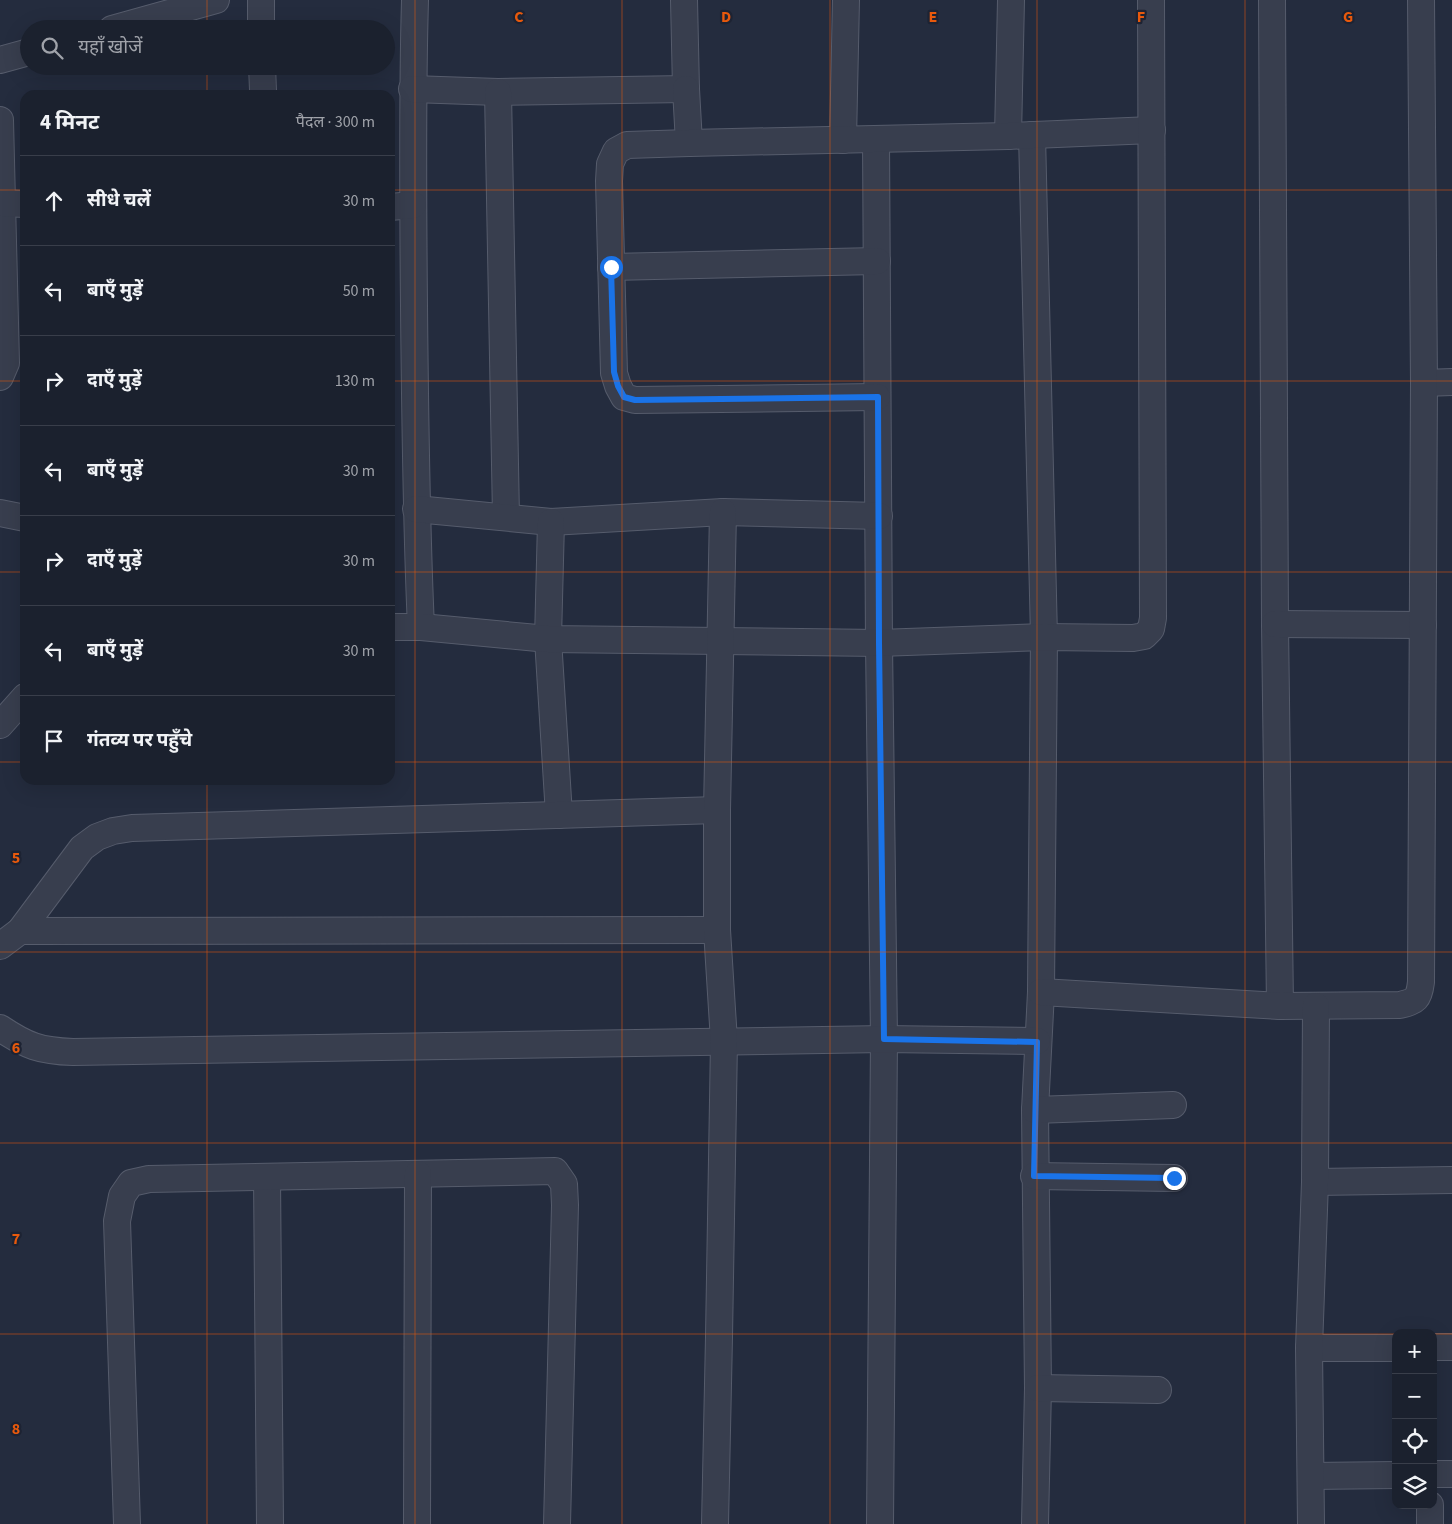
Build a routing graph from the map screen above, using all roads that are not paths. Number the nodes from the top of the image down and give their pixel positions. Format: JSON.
{"nodes":[{"id":1,"x":216,"y":0,"type":"edge"},
{"id":2,"x":261,"y":0,"type":"edge"},
{"id":3,"x":415,"y":0,"type":"edge"},
{"id":4,"x":684,"y":0,"type":"edge"},
{"id":5,"x":846,"y":0,"type":"edge"},
{"id":6,"x":1011,"y":0,"type":"edge"},
{"id":7,"x":1151,"y":0,"type":"edge"},
{"id":8,"x":1272,"y":0,"type":"edge"},
{"id":9,"x":1422,"y":0,"type":"edge"},
{"id":10,"x":144,"y":20,"type":"edge"},
{"id":11,"x":262,"y":20,"type":"edge"},
{"id":12,"x":20,"y":54,"type":"edge"},
{"id":13,"x":0,"y":60,"type":"edge"},
{"id":14,"x":412,"y":89,"type":"junction"},
{"id":15,"x":686,"y":89,"type":"junction"},
{"id":16,"x":498,"y":92,"type":"junction"},
{"id":17,"x":0,"y":120,"type":"edge"},
{"id":18,"x":1152,"y":130,"type":"junction"},
{"id":19,"x":1020,"y":136,"type":"junction"},
{"id":20,"x":843,"y":140,"type":"junction"},
{"id":21,"x":876,"y":140,"type":"junction"},
{"id":22,"x":688,"y":143,"type":"junction"},
{"id":23,"x":13,"y":204,"type":"edge"},
{"id":24,"x":401,"y":206,"type":"edge"},
{"id":25,"x":877,"y":260,"type":"junction"},
{"id":26,"x":611,"y":267,"type":"junction"},
{"id":27,"x":0,"y":377,"type":"edge"},
{"id":28,"x":1452,"y":382,"type":"edge"},
{"id":29,"x":1424,"y":383,"type":"junction"},
{"id":30,"x":878,"y":397,"type":"junction"},
{"id":31,"x":416,"y":509,"type":"junction"},
{"id":32,"x":723,"y":512,"type":"junction"},
{"id":33,"x":0,"y":514,"type":"edge"},
{"id":34,"x":879,"y":516,"type":"junction"},
{"id":35,"x":20,"y":517,"type":"edge"},
{"id":36,"x":506,"y":518,"type":"junction"},
{"id":37,"x":551,"y":522,"type":"junction"},
{"id":38,"x":1275,"y":624,"type":"junction"},
{"id":39,"x":1423,"y":625,"type":"junction"},
{"id":40,"x":395,"y":627,"type":"edge"},
{"id":41,"x":421,"y":627,"type":"junction"},
{"id":42,"x":1044,"y":637,"type":"junction"},
{"id":43,"x":548,"y":639,"type":"junction"},
{"id":44,"x":719,"y":642,"type":"junction"},
{"id":45,"x":879,"y":643,"type":"junction"},
{"id":46,"x":20,"y":703,"type":"edge"},
{"id":47,"x":0,"y":725,"type":"edge"},
{"id":48,"x":717,"y":810,"type":"junction"},
{"id":49,"x":559,"y":815,"type":"junction"},
{"id":50,"x":717,"y":930,"type":"junction"},
{"id":51,"x":10,"y":939,"type":"edge"},
{"id":52,"x":1041,"y":992,"type":"junction"},
{"id":53,"x":1280,"y":1006,"type":"junction"},
{"id":54,"x":1316,"y":1006,"type":"junction"},
{"id":55,"x":0,"y":1028,"type":"edge"},
{"id":56,"x":884,"y":1039,"type":"junction"},
{"id":57,"x":724,"y":1041,"type":"junction"},
{"id":58,"x":1037,"y":1042,"type":"junction"},
{"id":59,"x":1173,"y":1105,"type":"dead end"},
{"id":60,"x":1035,"y":1110,"type":"junction"},
{"id":61,"x":418,"y":1174,"type":"junction"},
{"id":62,"x":1034,"y":1176,"type":"junction"},
{"id":63,"x":267,"y":1177,"type":"junction"},
{"id":64,"x":1174,"y":1178,"type":"dead end"},
{"id":65,"x":1452,"y":1180,"type":"edge"},
{"id":66,"x":1315,"y":1182,"type":"junction"},
{"id":67,"x":1452,"y":1347,"type":"edge"},
{"id":68,"x":1309,"y":1348,"type":"junction"},
{"id":69,"x":1392,"y":1348,"type":"edge"},
{"id":70,"x":1437,"y":1348,"type":"edge"},
{"id":71,"x":1038,"y":1388,"type":"junction"},
{"id":72,"x":1158,"y":1390,"type":"dead end"},
{"id":73,"x":1437,"y":1474,"type":"edge"},
{"id":74,"x":1452,"y":1474,"type":"edge"},
{"id":75,"x":1392,"y":1475,"type":"edge"},
{"id":76,"x":1311,"y":1476,"type":"junction"},
{"id":77,"x":1430,"y":1509,"type":"edge"},
{"id":78,"x":127,"y":1524,"type":"edge"},
{"id":79,"x":270,"y":1524,"type":"edge"},
{"id":80,"x":417,"y":1524,"type":"edge"},
{"id":81,"x":557,"y":1524,"type":"edge"},
{"id":82,"x":714,"y":1524,"type":"edge"},
{"id":83,"x":880,"y":1524,"type":"edge"},
{"id":84,"x":1035,"y":1524,"type":"edge"},
{"id":85,"x":1311,"y":1524,"type":"edge"},
{"id":86,"x":1430,"y":1524,"type":"edge"}],
"edges":[{"from":1,"to":10,"type":"street"},
{"from":2,"to":11,"type":"street"},
{"from":3,"to":14,"type":"street"},
{"from":4,"to":15,"type":"street"},
{"from":5,"to":20,"type":"street"},
{"from":6,"to":19,"type":"street"},
{"from":7,"to":18,"type":"street"},
{"from":8,"to":38,"type":"street"},
{"from":9,"to":29,"type":"street"},
{"from":12,"to":13,"type":"street"},
{"from":14,"to":16,"type":"street"},
{"from":14,"to":24,"type":"street"},
{"from":15,"to":16,"type":"street"},
{"from":15,"to":22,"type":"street"},
{"from":16,"to":36,"type":"street"},
{"from":17,"to":23,"type":"street"},
{"from":18,"to":19,"type":"street"},
{"from":18,"to":42,"type":"street"},
{"from":19,"to":21,"type":"street"},
{"from":19,"to":42,"type":"street"},
{"from":20,"to":21,"type":"street"},
{"from":20,"to":22,"type":"street"},
{"from":21,"to":25,"type":"street"},
{"from":22,"to":26,"type":"street"},
{"from":23,"to":27,"type":"street"},
{"from":24,"to":31,"type":"street"},
{"from":25,"to":26,"type":"street"},
{"from":25,"to":30,"type":"street"},
{"from":26,"to":30,"type":"street"},
{"from":28,"to":29,"type":"street"},
{"from":29,"to":39,"type":"street"},
{"from":30,"to":34,"type":"street"},
{"from":31,"to":36,"type":"street"},
{"from":31,"to":41,"type":"street"},
{"from":32,"to":34,"type":"street"},
{"from":32,"to":37,"type":"street"},
{"from":32,"to":44,"type":"street"},
{"from":33,"to":35,"type":"street"},
{"from":34,"to":45,"type":"street"},
{"from":36,"to":37,"type":"street"},
{"from":37,"to":43,"type":"street"},
{"from":38,"to":39,"type":"street"},
{"from":38,"to":53,"type":"street"},
{"from":39,"to":54,"type":"street"},
{"from":40,"to":41,"type":"street"},
{"from":41,"to":43,"type":"street"},
{"from":42,"to":45,"type":"street"},
{"from":42,"to":52,"type":"street"},
{"from":43,"to":44,"type":"street"},
{"from":43,"to":49,"type":"street"},
{"from":44,"to":45,"type":"street"},
{"from":44,"to":48,"type":"street"},
{"from":45,"to":56,"type":"street"},
{"from":46,"to":47,"type":"street"},
{"from":48,"to":49,"type":"street"},
{"from":48,"to":50,"type":"street"},
{"from":49,"to":51,"type":"street"},
{"from":50,"to":51,"type":"street"},
{"from":50,"to":57,"type":"street"},
{"from":52,"to":53,"type":"street"},
{"from":52,"to":58,"type":"street"},
{"from":53,"to":54,"type":"street"},
{"from":54,"to":66,"type":"street"},
{"from":55,"to":57,"type":"street"},
{"from":56,"to":57,"type":"street"},
{"from":56,"to":58,"type":"street"},
{"from":56,"to":83,"type":"street"},
{"from":57,"to":82,"type":"street"},
{"from":58,"to":60,"type":"street"},
{"from":59,"to":60,"type":"street"},
{"from":60,"to":62,"type":"street"},
{"from":61,"to":63,"type":"street"},
{"from":61,"to":80,"type":"street"},
{"from":61,"to":81,"type":"street"},
{"from":62,"to":64,"type":"street"},
{"from":62,"to":71,"type":"street"},
{"from":63,"to":78,"type":"street"},
{"from":63,"to":79,"type":"street"},
{"from":65,"to":66,"type":"street"},
{"from":66,"to":68,"type":"street"},
{"from":67,"to":70,"type":"street"},
{"from":68,"to":69,"type":"street"},
{"from":68,"to":76,"type":"street"},
{"from":71,"to":72,"type":"street"},
{"from":71,"to":84,"type":"street"},
{"from":73,"to":74,"type":"street"},
{"from":75,"to":76,"type":"street"},
{"from":76,"to":85,"type":"street"},
{"from":77,"to":86,"type":"street"}]}
